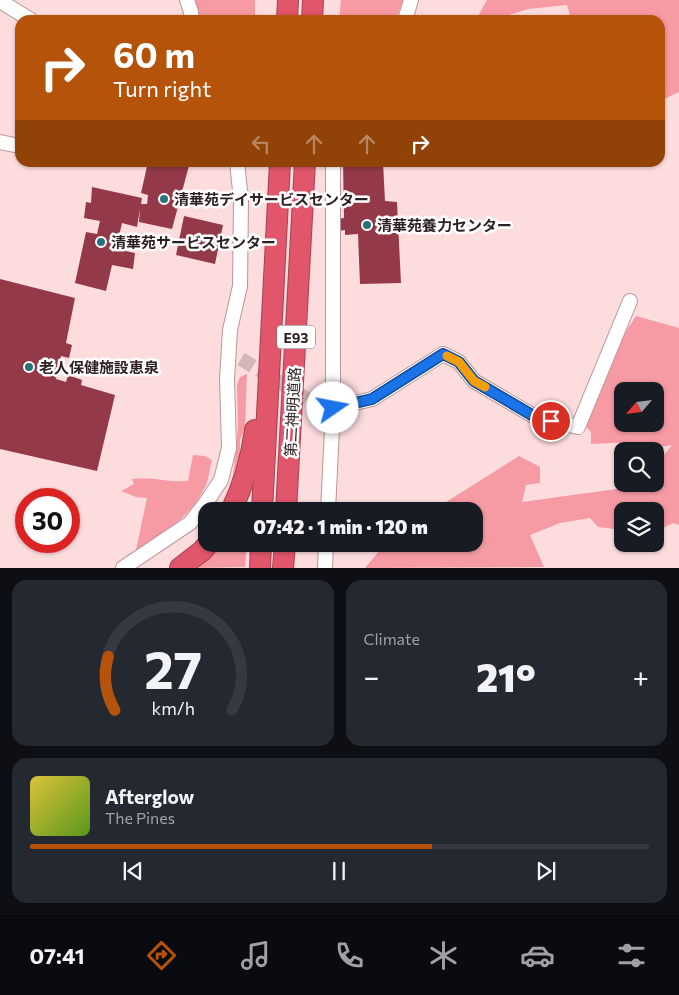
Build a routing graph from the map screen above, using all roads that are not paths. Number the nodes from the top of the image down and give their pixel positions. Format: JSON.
{"nodes":[{"id":1,"x":187,"y":0,"type":"edge"},
{"id":2,"x":288,"y":0,"type":"edge"},
{"id":3,"x":313,"y":0,"type":"edge"},
{"id":4,"x":411,"y":0,"type":"edge"},
{"id":5,"x":0,"y":1,"type":"edge"},
{"id":6,"x":23,"y":15,"type":"edge"},
{"id":7,"x":191,"y":15,"type":"edge"},
{"id":8,"x":287,"y":15,"type":"edge"},
{"id":9,"x":312,"y":15,"type":"edge"},
{"id":10,"x":406,"y":15,"type":"edge"},
{"id":11,"x":0,"y":142,"type":"edge"},
{"id":12,"x":15,"y":145,"type":"edge"},
{"id":13,"x":238,"y":167,"type":"edge"},
{"id":14,"x":280,"y":167,"type":"edge"},
{"id":15,"x":305,"y":167,"type":"edge"},
{"id":16,"x":333,"y":167,"type":"edge"},
{"id":17,"x":630,"y":301,"type":"dead end"},
{"id":18,"x":268,"y":391,"type":"junction"},
{"id":19,"x":326,"y":407,"type":"junction"},
{"id":20,"x":291,"y":428,"type":"junction"},
{"id":21,"x":236,"y":502,"type":"edge"},
{"id":22,"x":262,"y":502,"type":"edge"},
{"id":23,"x":287,"y":502,"type":"edge"},
{"id":24,"x":292,"y":502,"type":"edge"},
{"id":25,"x":328,"y":502,"type":"edge"},
{"id":26,"x":201,"y":552,"type":"edge"},
{"id":27,"x":261,"y":552,"type":"edge"},
{"id":28,"x":284,"y":552,"type":"edge"},
{"id":29,"x":292,"y":552,"type":"edge"},
{"id":30,"x":326,"y":552,"type":"edge"},
{"id":31,"x":123,"y":568,"type":"edge"},
{"id":32,"x":180,"y":568,"type":"edge"},
{"id":33,"x":260,"y":568,"type":"edge"},
{"id":34,"x":283,"y":568,"type":"edge"},
{"id":35,"x":292,"y":568,"type":"edge"},
{"id":36,"x":325,"y":568,"type":"edge"}],
"edges":[{"from":1,"to":7,"type":"street"},
{"from":2,"to":8,"type":"highway"},
{"from":3,"to":9,"type":"highway"},
{"from":4,"to":10,"type":"street"},
{"from":5,"to":6,"type":"street"},
{"from":11,"to":12,"type":"street"},
{"from":13,"to":31,"type":"street"},
{"from":14,"to":18,"type":"highway","name":"第二神明道路","number":"E93"},
{"from":15,"to":20,"type":"highway","name":"第二神明道路","number":"E93"},
{"from":16,"to":19,"type":"street"},
{"from":17,"to":19,"type":"street"},
{"from":18,"to":21,"type":"highway"},
{"from":18,"to":22,"type":"highway","name":"第二神明道路","number":"E93"},
{"from":19,"to":25,"type":"street"},
{"from":20,"to":23,"type":"highway","name":"第二神明道路","number":"E93"},
{"from":20,"to":24,"type":"highway"},
{"from":26,"to":32,"type":"highway"},
{"from":27,"to":33,"type":"highway"},
{"from":28,"to":34,"type":"highway"},
{"from":29,"to":35,"type":"highway"},
{"from":30,"to":36,"type":"street"}]}
